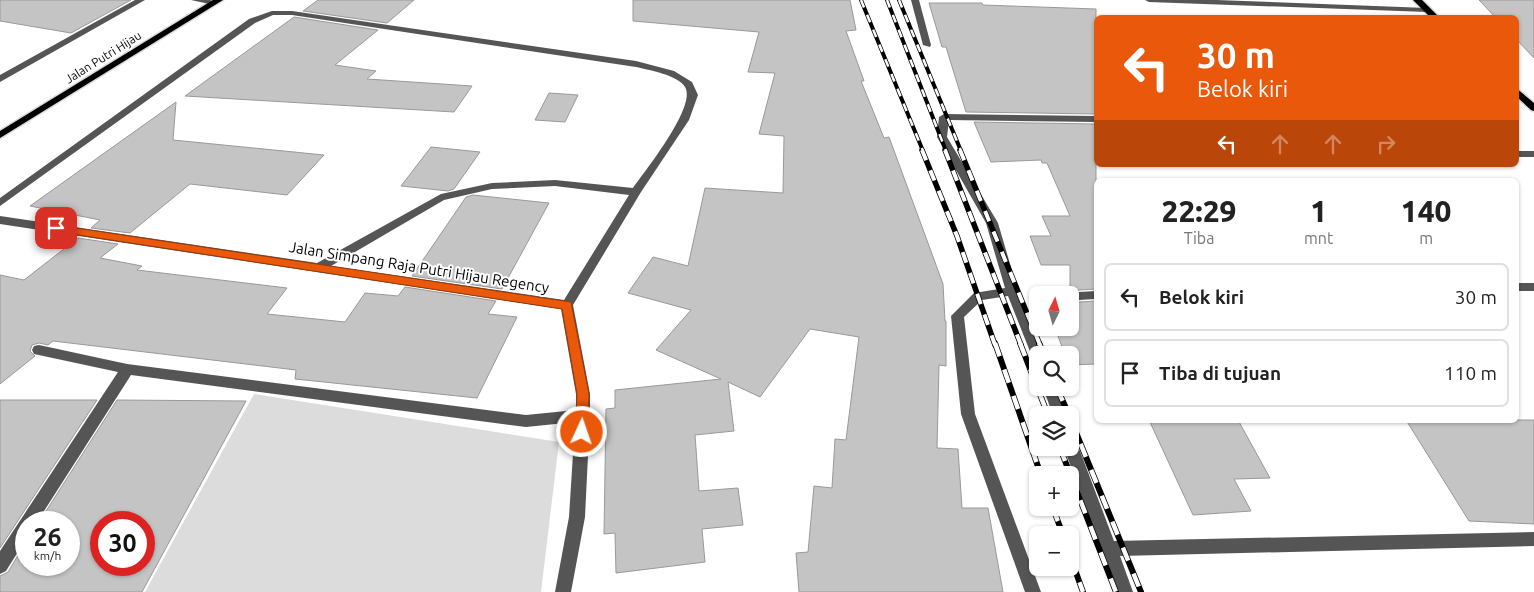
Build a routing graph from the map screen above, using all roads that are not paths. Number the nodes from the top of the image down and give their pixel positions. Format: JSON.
{"nodes":[{"id":1,"x":141,"y":0,"type":"edge"},
{"id":2,"x":195,"y":0,"type":"edge"},
{"id":3,"x":915,"y":0,"type":"edge"},
{"id":4,"x":1149,"y":0,"type":"edge"},
{"id":5,"x":1417,"y":0,"type":"edge"},
{"id":6,"x":217,"y":1,"type":"edge"},
{"id":7,"x":1427,"y":10,"type":"junction"},
{"id":8,"x":1433,"y":15,"type":"edge"},
{"id":9,"x":927,"y":45,"type":"dead end"},
{"id":10,"x":0,"y":79,"type":"edge"},
{"id":11,"x":1519,"y":94,"type":"edge"},
{"id":12,"x":1534,"y":108,"type":"edge"},
{"id":13,"x":1094,"y":119,"type":"edge"},
{"id":14,"x":0,"y":135,"type":"edge"},
{"id":15,"x":1519,"y":154,"type":"edge"},
{"id":16,"x":1534,"y":154,"type":"edge"},
{"id":17,"x":636,"y":192,"type":"junction"},
{"id":18,"x":0,"y":203,"type":"edge"},
{"id":19,"x":0,"y":220,"type":"edge"},
{"id":20,"x":318,"y":268,"type":"junction"},
{"id":21,"x":1519,"y":287,"type":"edge"},
{"id":22,"x":1534,"y":287,"type":"edge"},
{"id":23,"x":1012,"y":291,"type":"junction"},
{"id":24,"x":1094,"y":295,"type":"edge"},
{"id":25,"x":1079,"y":296,"type":"dead end"},
{"id":26,"x":567,"y":305,"type":"junction"},
{"id":27,"x":1034,"y":346,"type":"edge"},
{"id":28,"x":39,"y":350,"type":"dead end"},
{"id":29,"x":126,"y":369,"type":"junction"},
{"id":30,"x":583,"y":415,"type":"junction"},
{"id":31,"x":1075,"y":456,"type":"edge"},
{"id":32,"x":35,"y":511,"type":"edge"},
{"id":33,"x":1534,"y":539,"type":"edge"},
{"id":34,"x":15,"y":543,"type":"edge"},
{"id":35,"x":1109,"y":550,"type":"junction"},
{"id":36,"x":0,"y":566,"type":"edge"},
{"id":37,"x":564,"y":592,"type":"edge"},
{"id":38,"x":1033,"y":592,"type":"edge"},
{"id":39,"x":1125,"y":592,"type":"edge"}],
"edges":[{"from":1,"to":10,"type":"street"},
{"from":2,"to":6,"type":"street"},
{"from":3,"to":9,"type":"street"},
{"from":4,"to":7,"type":"street"},
{"from":5,"to":7,"type":"main road"},
{"from":6,"to":14,"type":"main road","name":"Jalan Putri Hijau"},
{"from":7,"to":8,"type":"main road"},
{"from":11,"to":12,"type":"main road"},
{"from":13,"to":23,"type":"street"},
{"from":15,"to":16,"type":"street"},
{"from":17,"to":18,"type":"street"},
{"from":17,"to":20,"type":"street"},
{"from":17,"to":26,"type":"street"},
{"from":19,"to":20,"type":"street","name":"Jalan Simpang Raja Putri Hijau Regency"},
{"from":20,"to":26,"type":"street","name":"Jalan Simpang Raja Putri Hijau Regency"},
{"from":21,"to":22,"type":"street"},
{"from":23,"to":27,"type":"street"},
{"from":23,"to":38,"type":"street"},
{"from":24,"to":25,"type":"street"},
{"from":26,"to":30,"type":"street","name":"Jalan Simpang Raja Putri Hijau Regency"},
{"from":28,"to":29,"type":"street"},
{"from":29,"to":30,"type":"street"},
{"from":29,"to":32,"type":"street"},
{"from":30,"to":37,"type":"street","name":"Jalan Simpang Raja Putri Hijau Regency"},
{"from":31,"to":35,"type":"street"},
{"from":33,"to":35,"type":"street"},
{"from":34,"to":36,"type":"street"},
{"from":35,"to":39,"type":"street"}]}
